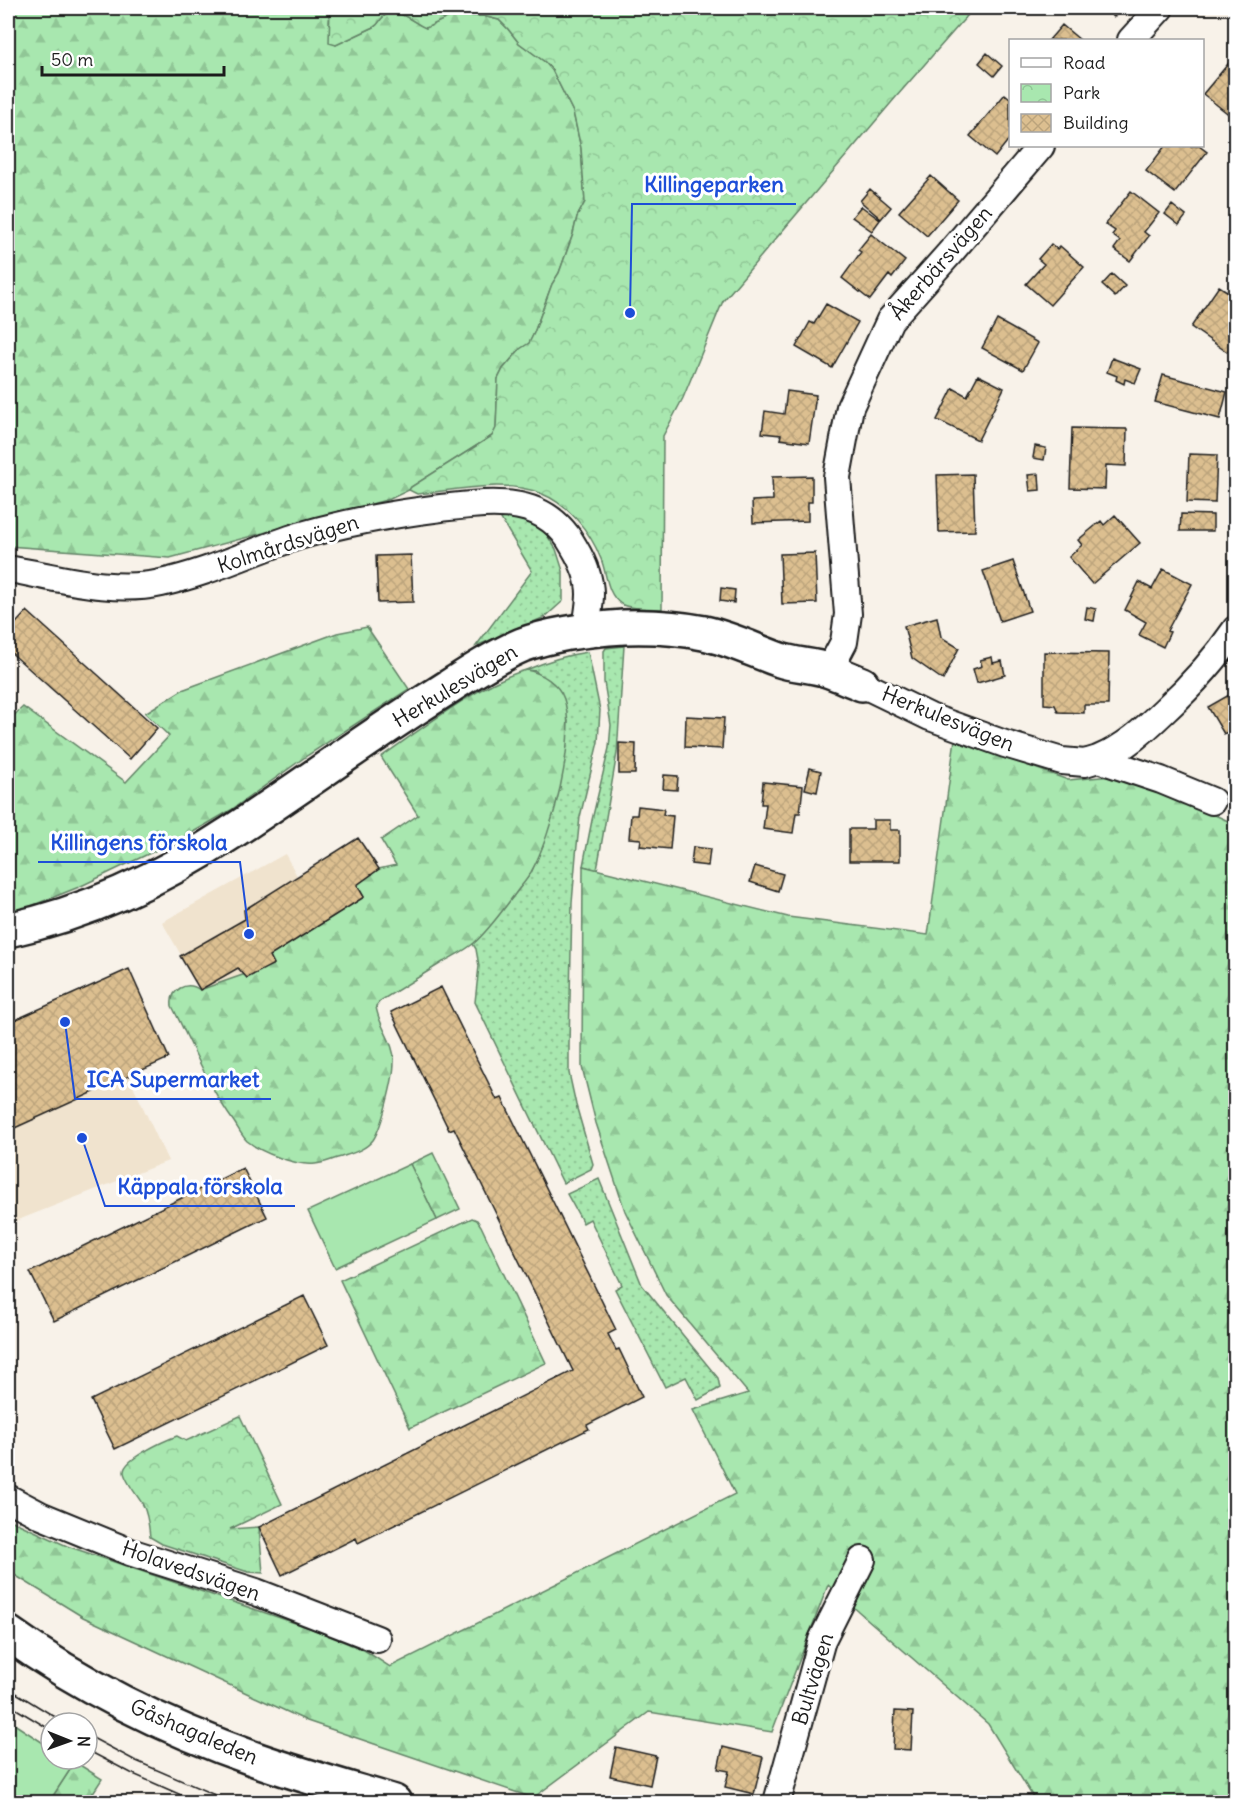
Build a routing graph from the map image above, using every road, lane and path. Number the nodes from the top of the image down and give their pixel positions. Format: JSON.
{"nodes":[{"id":1,"x":1160,"y":8,"type":"edge"},
{"id":2,"x":1132,"y":39,"type":"edge"},
{"id":3,"x":1040,"y":147,"type":"edge"},
{"id":4,"x":8,"y":569,"type":"edge"},
{"id":5,"x":1236,"y":629,"type":"edge"},
{"id":6,"x":586,"y":630,"type":"junction"},
{"id":7,"x":826,"y":670,"type":"junction"},
{"id":8,"x":862,"y":684,"type":"joint"},
{"id":9,"x":1098,"y":759,"type":"junction"},
{"id":10,"x":1212,"y":801,"type":"dead end"},
{"id":11,"x":8,"y":930,"type":"edge"},
{"id":12,"x":8,"y":1498,"type":"edge"},
{"id":13,"x":862,"y":1560,"type":"dead end"},
{"id":14,"x":8,"y":1633,"type":"edge"},
{"id":15,"x":377,"y":1640,"type":"dead end"},
{"id":16,"x":394,"y":1803,"type":"edge"},
{"id":17,"x":777,"y":1803,"type":"edge"}],
"edges":[{"from":1,"to":2,"type":"street"},
{"from":3,"to":7,"type":"street","name":"Åkerbärsvägen"},
{"from":4,"to":6,"type":"street","name":"Kolmårdsvägen"},
{"from":5,"to":9,"type":"street"},
{"from":6,"to":7,"type":"street","name":"Herkulesvägen"},
{"from":6,"to":11,"type":"street","name":"Herkulesvägen"},
{"from":7,"to":8,"type":"street","name":"Herkulesvägen"},
{"from":8,"to":9,"type":"street","name":"Herkulesvägen"},
{"from":9,"to":10,"type":"street","name":"Herkulesvägen"},
{"from":12,"to":15,"type":"street","name":"Holavedsvägen"},
{"from":13,"to":17,"type":"street","name":"Bultvägen"},
{"from":14,"to":16,"type":"street","name":"Gåshagaleden"}]}
